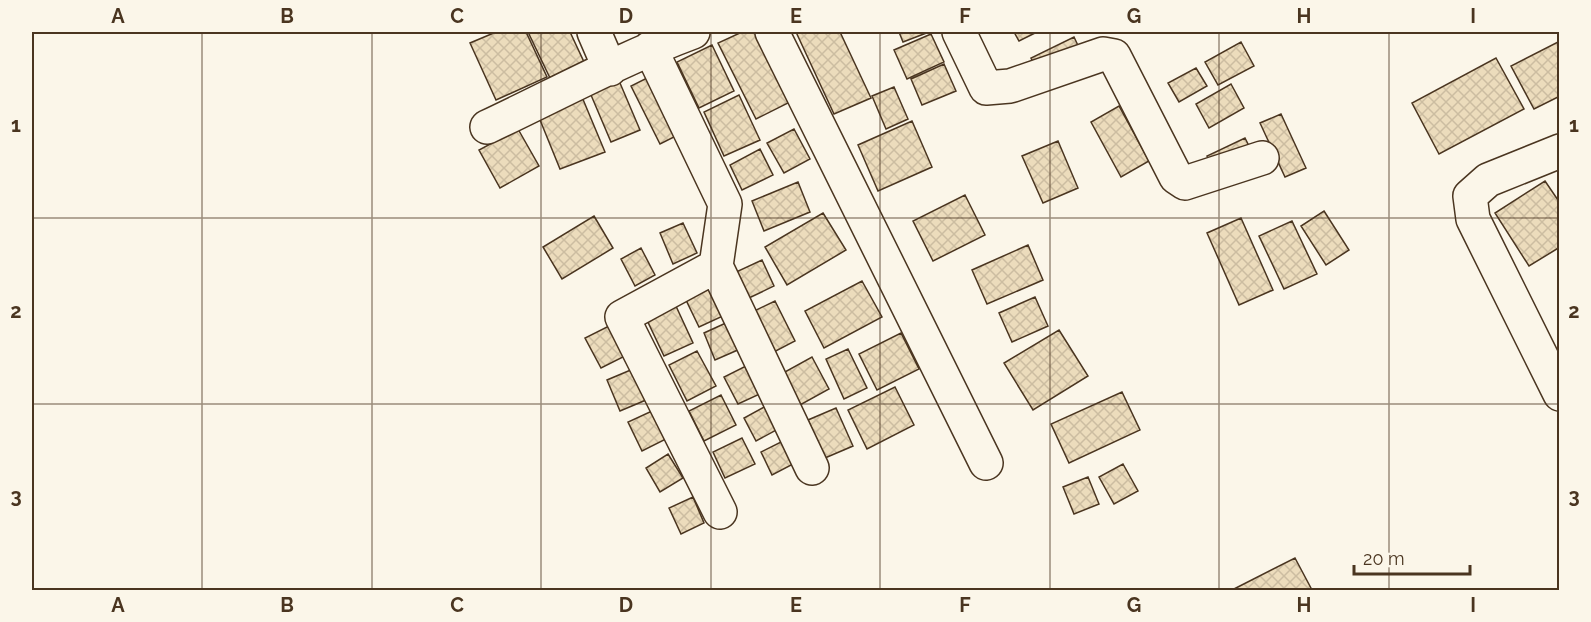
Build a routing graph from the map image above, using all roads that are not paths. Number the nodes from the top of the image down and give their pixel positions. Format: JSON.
{"nodes":[{"id":1,"x":594,"y":32,"type":"edge"},
{"id":2,"x":693,"y":32,"type":"edge"},
{"id":3,"x":772,"y":32,"type":"edge"},
{"id":4,"x":959,"y":32,"type":"edge"},
{"id":5,"x":650,"y":48,"type":"junction"},
{"id":6,"x":610,"y":69,"type":"junction"},
{"id":7,"x":487,"y":126,"type":"dead end"},
{"id":8,"x":1560,"y":151,"type":"edge"},
{"id":9,"x":1262,"y":158,"type":"dead end"},
{"id":10,"x":716,"y":266,"type":"junction"},
{"id":11,"x":1560,"y":394,"type":"edge"},
{"id":12,"x":986,"y":463,"type":"dead end"},
{"id":13,"x":812,"y":468,"type":"dead end"},
{"id":14,"x":720,"y":512,"type":"dead end"}],
"edges":[{"from":1,"to":6,"type":"street"},
{"from":2,"to":5,"type":"street"},
{"from":3,"to":12,"type":"street"},
{"from":4,"to":9,"type":"street"},
{"from":5,"to":6,"type":"street"},
{"from":5,"to":10,"type":"street"},
{"from":6,"to":7,"type":"street"},
{"from":8,"to":11,"type":"street"},
{"from":10,"to":13,"type":"street"},
{"from":10,"to":14,"type":"street"}]}
